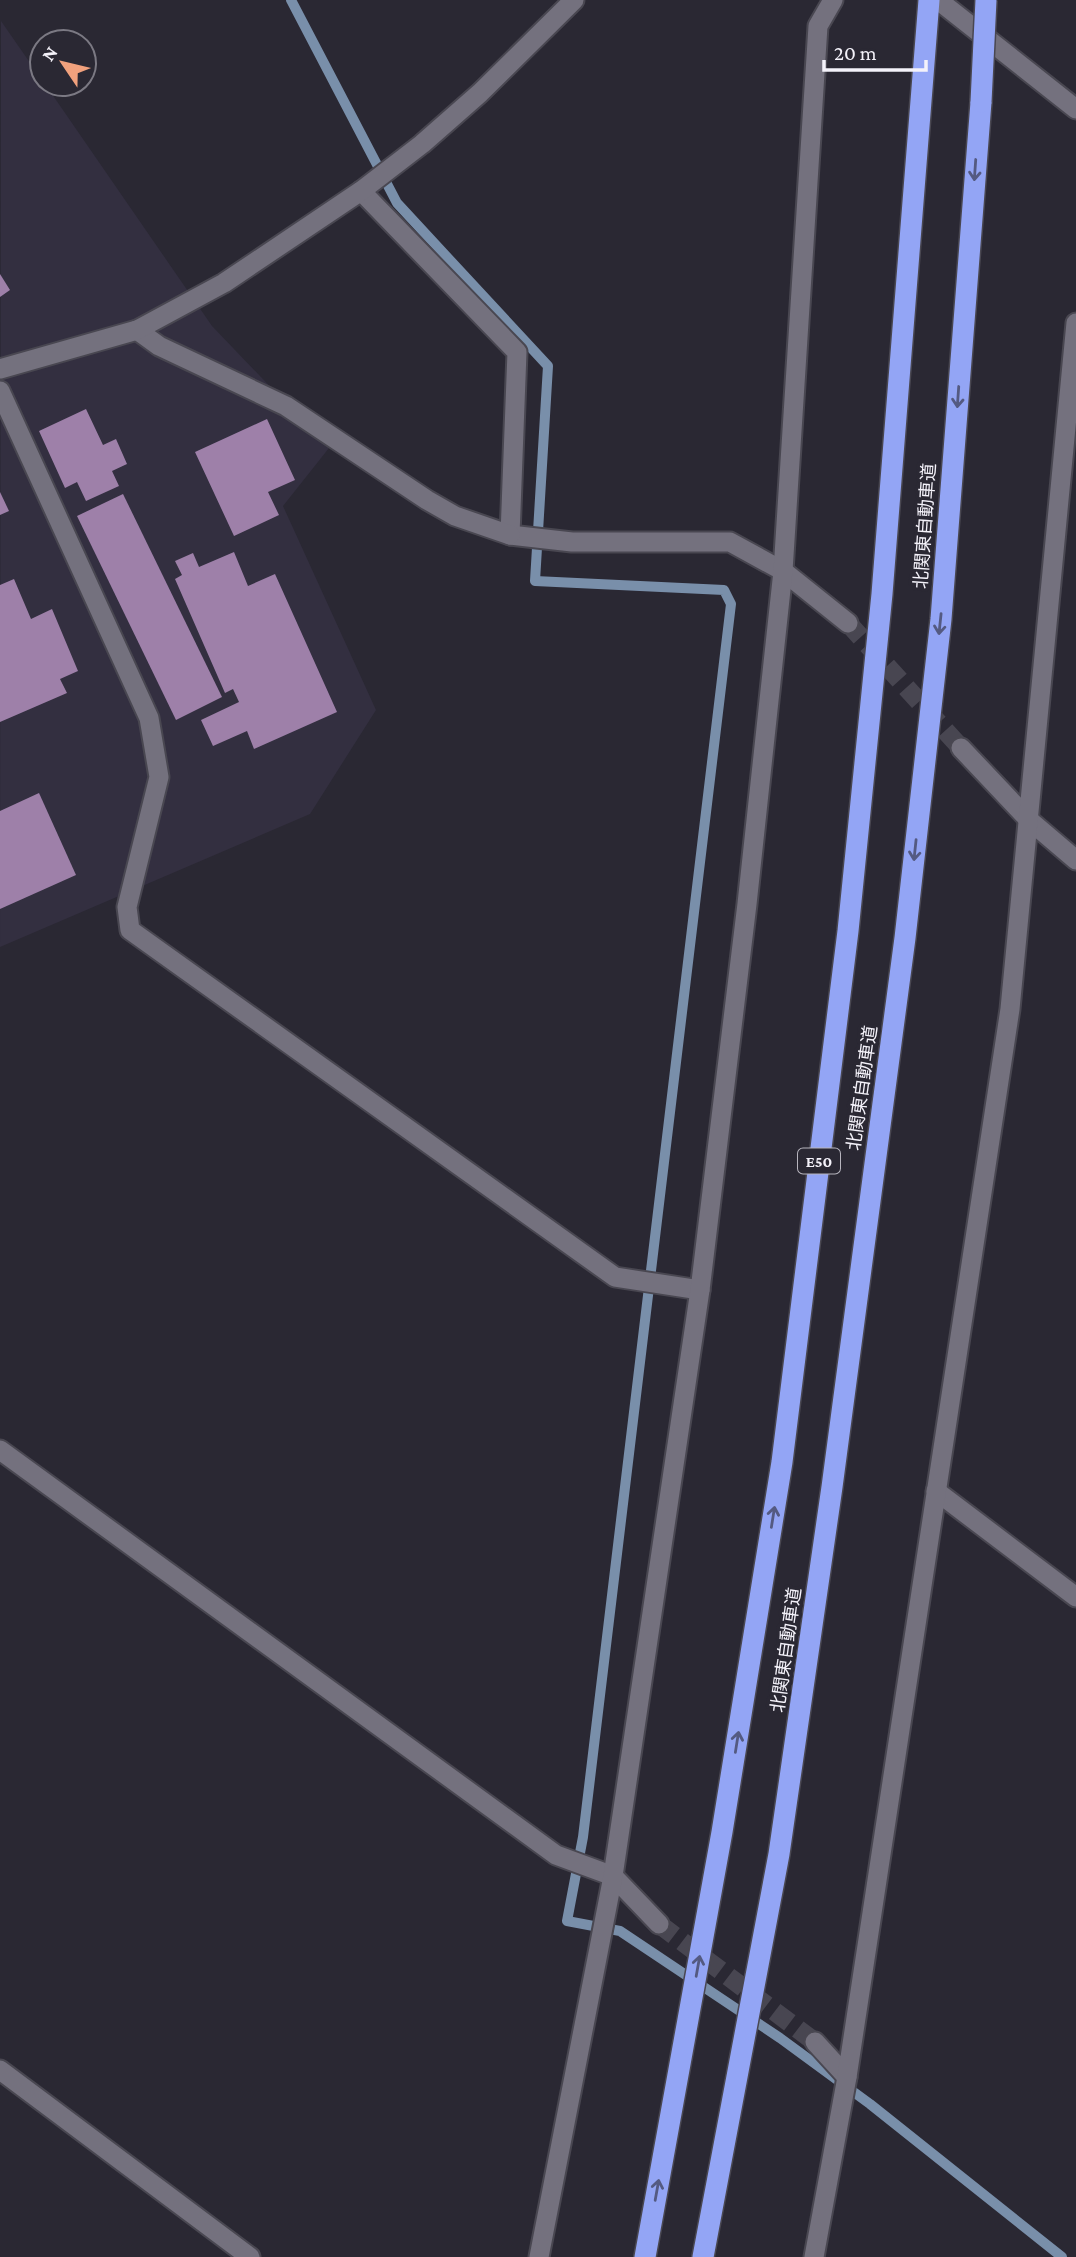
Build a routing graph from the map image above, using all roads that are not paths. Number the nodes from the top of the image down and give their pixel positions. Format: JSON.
{"nodes":[{"id":1,"x":574,"y":0,"type":"edge"},
{"id":2,"x":833,"y":0,"type":"edge"},
{"id":3,"x":929,"y":0,"type":"edge"},
{"id":4,"x":939,"y":0,"type":"edge"},
{"id":5,"x":986,"y":0,"type":"edge"},
{"id":6,"x":1076,"y":109,"type":"edge"},
{"id":7,"x":361,"y":191,"type":"junction"},
{"id":8,"x":1076,"y":323,"type":"edge"},
{"id":9,"x":137,"y":330,"type":"junction"},
{"id":10,"x":0,"y":369,"type":"edge"},
{"id":11,"x":0,"y":391,"type":"edge"},
{"id":12,"x":510,"y":535,"type":"junction"},
{"id":13,"x":783,"y":571,"type":"junction"},
{"id":14,"x":848,"y":623,"type":"tunnel mouth"},
{"id":15,"x":961,"y":748,"type":"tunnel mouth"},
{"id":16,"x":1028,"y":820,"type":"junction"},
{"id":17,"x":1076,"y":860,"type":"edge"},
{"id":18,"x":700,"y":1290,"type":"junction"},
{"id":19,"x":0,"y":1450,"type":"edge"},
{"id":20,"x":936,"y":1491,"type":"junction"},
{"id":21,"x":1076,"y":1597,"type":"edge"},
{"id":22,"x":613,"y":1876,"type":"junction"},
{"id":23,"x":659,"y":1924,"type":"tunnel mouth"},
{"id":24,"x":815,"y":2042,"type":"tunnel mouth"},
{"id":25,"x":0,"y":2070,"type":"edge"},
{"id":26,"x":847,"y":2077,"type":"junction"},
{"id":27,"x":250,"y":2257,"type":"edge"},
{"id":28,"x":539,"y":2257,"type":"edge"},
{"id":29,"x":645,"y":2257,"type":"edge"},
{"id":30,"x":703,"y":2257,"type":"edge"},
{"id":31,"x":814,"y":2257,"type":"edge"}],
"edges":[{"from":1,"to":7,"type":"street"},
{"from":2,"to":13,"type":"street"},
{"from":29,"to":3,"type":"highway","name":"北関東自動車道","number":"E50","one_way":true},
{"from":4,"to":6,"type":"street"},
{"from":5,"to":30,"type":"highway","name":"北関東自動車道","one_way":true,"bridge":true},
{"from":7,"to":9,"type":"street"},
{"from":7,"to":12,"type":"street"},
{"from":8,"to":16,"type":"street"},
{"from":9,"to":10,"type":"street"},
{"from":9,"to":12,"type":"street"},
{"from":11,"to":18,"type":"street"},
{"from":12,"to":13,"type":"street"},
{"from":13,"to":14,"type":"street"},
{"from":13,"to":18,"type":"street"},
{"from":15,"to":16,"type":"street"},
{"from":16,"to":17,"type":"street"},
{"from":16,"to":20,"type":"street"},
{"from":18,"to":22,"type":"street"},
{"from":19,"to":22,"type":"street"},
{"from":20,"to":21,"type":"street"},
{"from":20,"to":26,"type":"street"},
{"from":22,"to":23,"type":"street"},
{"from":22,"to":28,"type":"street"},
{"from":24,"to":26,"type":"street"},
{"from":25,"to":27,"type":"street"},
{"from":26,"to":31,"type":"street"}]}
